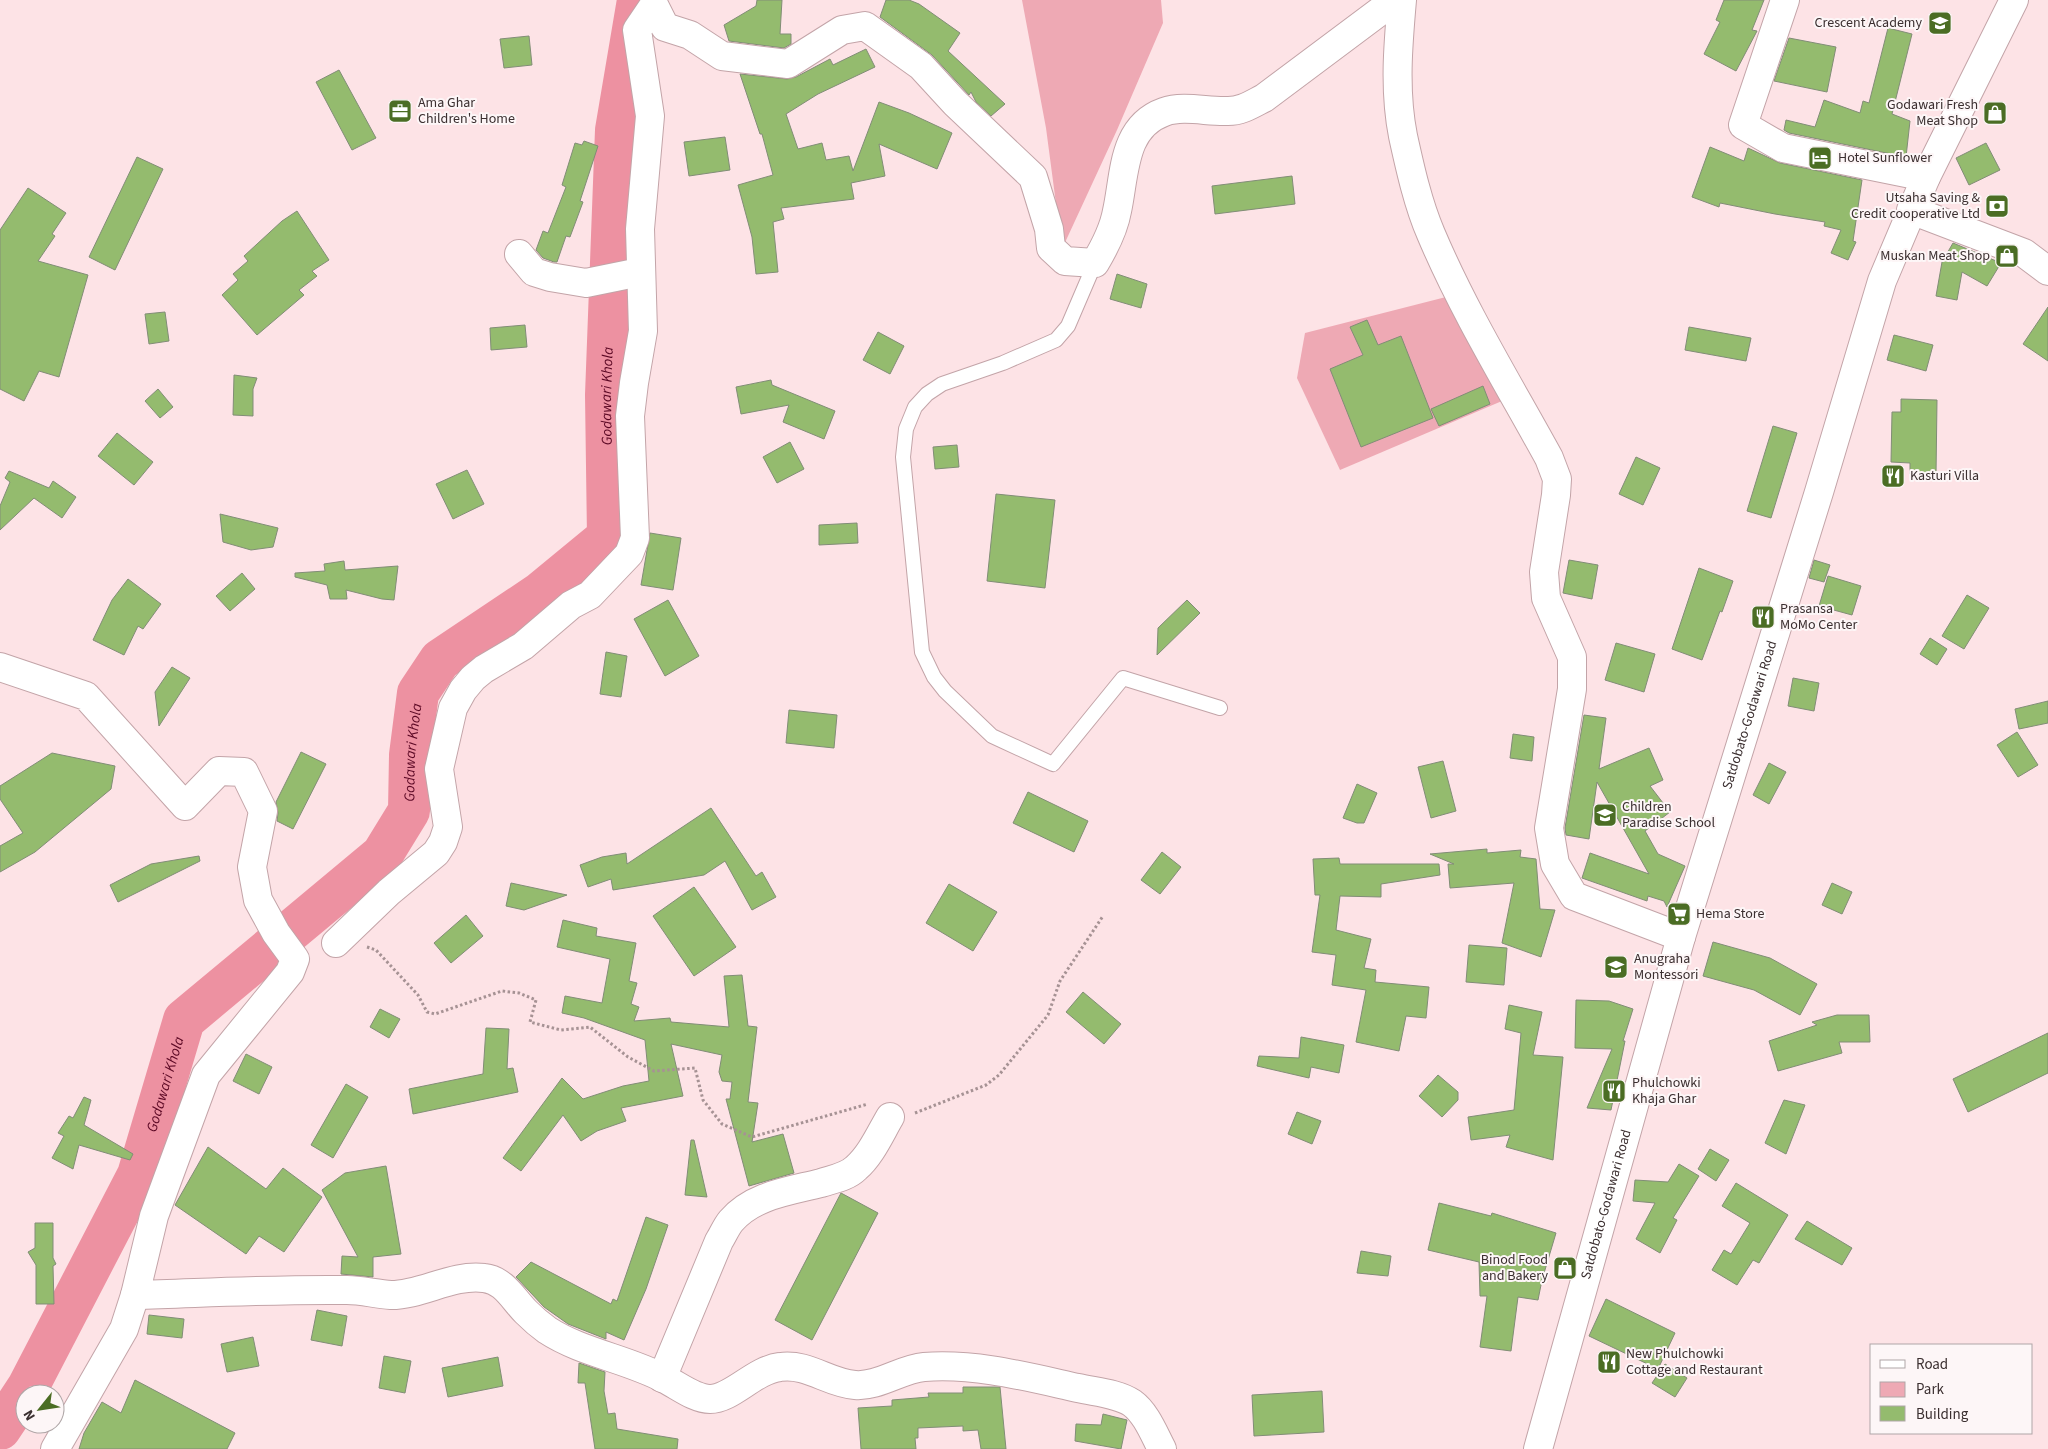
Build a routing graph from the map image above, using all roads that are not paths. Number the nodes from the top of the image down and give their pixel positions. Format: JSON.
{"nodes":[{"id":1,"x":1395,"y":0,"type":"edge"},
{"id":2,"x":1402,"y":0,"type":"edge"},
{"id":3,"x":1785,"y":0,"type":"edge"},
{"id":4,"x":2014,"y":0,"type":"edge"},
{"id":5,"x":1926,"y":177,"type":"junction"},
{"id":6,"x":1911,"y":210,"type":"junction"},
{"id":7,"x":519,"y":254,"type":"dead end"},
{"id":8,"x":1095,"y":263,"type":"junction"},
{"id":9,"x":2048,"y":271,"type":"edge"},
{"id":10,"x":640,"y":272,"type":"junction"},
{"id":11,"x":0,"y":667,"type":"edge"},
{"id":12,"x":1220,"y":708,"type":"dead end"},
{"id":13,"x":1680,"y":937,"type":"junction"},
{"id":14,"x":336,"y":943,"type":"road end"},
{"id":15,"x":890,"y":1117,"type":"road end"},
{"id":16,"x":135,"y":1295,"type":"junction"},
{"id":17,"x":662,"y":1378,"type":"junction"},
{"id":18,"x":55,"y":1449,"type":"edge"},
{"id":19,"x":1162,"y":1449,"type":"edge"},
{"id":20,"x":1538,"y":1449,"type":"edge"}],
"edges":[{"from":1,"to":8,"type":"street"},
{"from":2,"to":13,"type":"street"},
{"from":3,"to":5,"type":"street"},
{"from":4,"to":5,"type":"street","name":"Satdobato-Godawari Road"},
{"from":5,"to":6,"type":"street","name":"Satdobato-Godawari Road"},
{"from":6,"to":9,"type":"street"},
{"from":6,"to":13,"type":"street","name":"Satdobato-Godawari Road"},
{"from":7,"to":10,"type":"street"},
{"from":8,"to":10,"type":"street"},
{"from":8,"to":12,"type":"lane"},
{"from":10,"to":14,"type":"street"},
{"from":11,"to":16,"type":"street"},
{"from":13,"to":20,"type":"street","name":"Satdobato-Godawari Road"},
{"from":15,"to":17,"type":"street"},
{"from":16,"to":17,"type":"street"},
{"from":16,"to":18,"type":"street"},
{"from":17,"to":19,"type":"street"}]}
